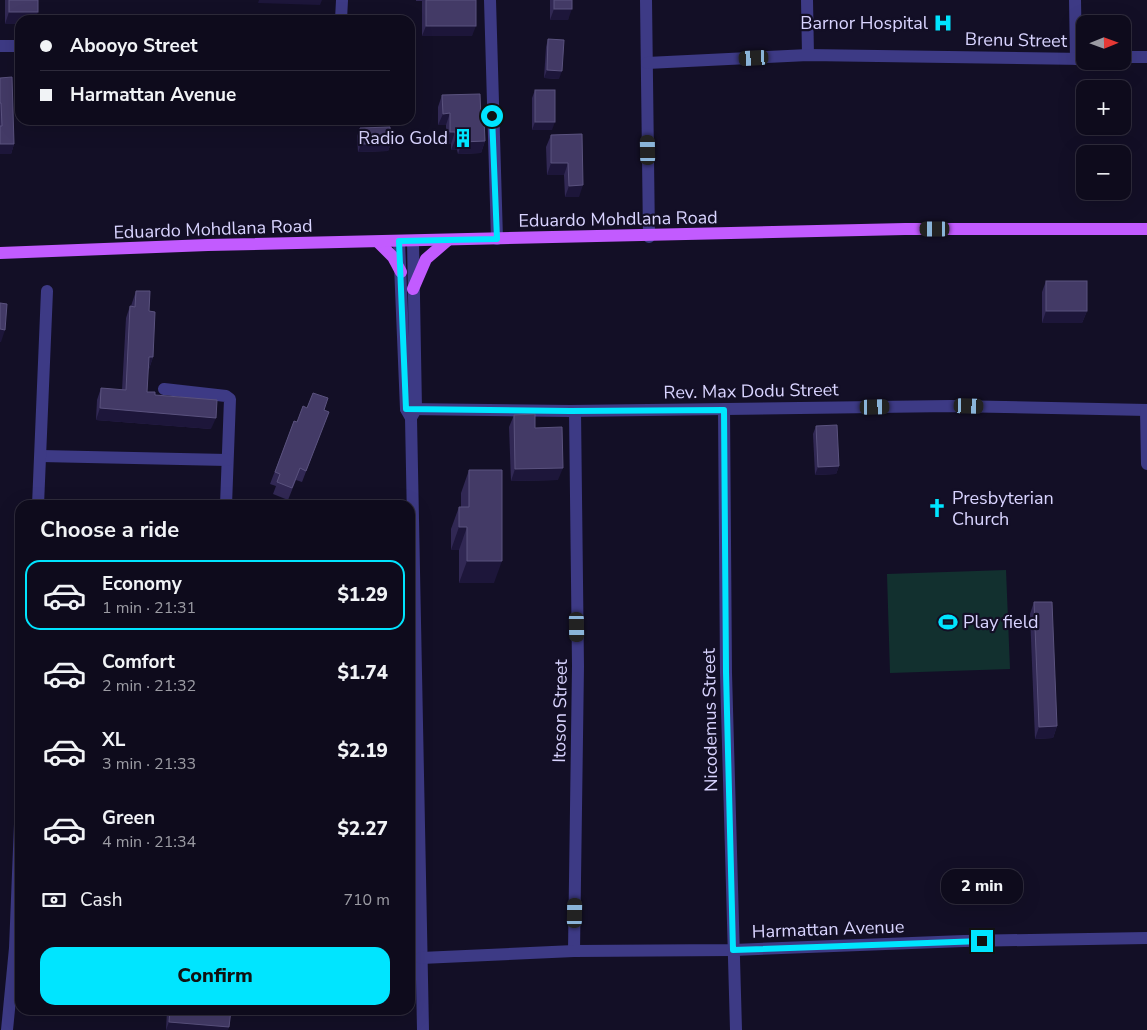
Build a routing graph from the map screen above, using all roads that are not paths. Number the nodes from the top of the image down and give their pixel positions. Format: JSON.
{"nodes":[{"id":1,"x":342,"y":0,"type":"edge"},
{"id":2,"x":490,"y":0,"type":"edge"},
{"id":3,"x":646,"y":0,"type":"edge"},
{"id":4,"x":807,"y":0,"type":"edge"},
{"id":5,"x":1075,"y":0,"type":"edge"},
{"id":6,"x":341,"y":15,"type":"edge"},
{"id":7,"x":1077,"y":15,"type":"edge"},
{"id":8,"x":0,"y":46,"type":"edge"},
{"id":9,"x":15,"y":46,"type":"edge"},
{"id":10,"x":808,"y":55,"type":"junction"},
{"id":11,"x":1147,"y":57,"type":"edge"},
{"id":12,"x":1131,"y":58,"type":"edge"},
{"id":13,"x":1076,"y":59,"type":"edge"},
{"id":14,"x":647,"y":64,"type":"junction"},
{"id":15,"x":1147,"y":229,"type":"edge"},
{"id":16,"x":649,"y":237,"type":"junction"},
{"id":17,"x":497,"y":239,"type":"junction"},
{"id":18,"x":448,"y":240,"type":"junction"},
{"id":19,"x":399,"y":241,"type":"junction"},
{"id":20,"x":413,"y":241,"type":"junction"},
{"id":21,"x":378,"y":242,"type":"junction"},
{"id":22,"x":0,"y":253,"type":"edge"},
{"id":23,"x":401,"y":272,"type":"junction"},
{"id":24,"x":414,"y":289,"type":"junction"},
{"id":25,"x":47,"y":292,"type":"dead end"},
{"id":26,"x":164,"y":389,"type":"dead end"},
{"id":27,"x":724,"y":410,"type":"junction"},
{"id":28,"x":1146,"y":410,"type":"edge"},
{"id":29,"x":575,"y":411,"type":"junction"},
{"id":30,"x":411,"y":412,"type":"junction"},
{"id":31,"x":41,"y":456,"type":"junction"},
{"id":32,"x":227,"y":460,"type":"junction"},
{"id":33,"x":1147,"y":464,"type":"edge"},
{"id":34,"x":38,"y":500,"type":"edge"},
{"id":35,"x":226,"y":500,"type":"edge"},
{"id":36,"x":413,"y":500,"type":"edge"},
{"id":37,"x":415,"y":630,"type":"edge"},
{"id":38,"x":1147,"y":938,"type":"edge"},
{"id":39,"x":15,"y":948,"type":"edge"},
{"id":40,"x":733,"y":950,"type":"junction"},
{"id":41,"x":574,"y":951,"type":"junction"},
{"id":42,"x":421,"y":958,"type":"junction"},
{"id":43,"x":6,"y":1030,"type":"edge"},
{"id":44,"x":423,"y":1030,"type":"edge"},
{"id":45,"x":736,"y":1030,"type":"edge"}],
"edges":[{"from":1,"to":6,"type":"street"},
{"from":2,"to":17,"type":"street"},
{"from":3,"to":14,"type":"street"},
{"from":4,"to":10,"type":"street"},
{"from":5,"to":7,"type":"street"},
{"from":8,"to":9,"type":"street"},
{"from":10,"to":13,"type":"street","name":"Brenu Street"},
{"from":10,"to":14,"type":"street","name":"Brenu Street"},
{"from":11,"to":12,"type":"street"},
{"from":14,"to":16,"type":"street"},
{"from":15,"to":16,"type":"main road","name":"Eduardo Mohdlana Road"},
{"from":16,"to":17,"type":"main road","name":"Eduardo Mohdlana Road"},
{"from":17,"to":18,"type":"main road","name":"Eduardo Mohdlana Road"},
{"from":18,"to":20,"type":"main road","name":"Eduardo Mohdlana Road"},
{"from":18,"to":24,"type":"main road"},
{"from":19,"to":20,"type":"main road","name":"Eduardo Mohdlana Road"},
{"from":19,"to":21,"type":"main road","name":"Eduardo Mohdlana Road"},
{"from":19,"to":23,"type":"street"},
{"from":20,"to":24,"type":"street"},
{"from":21,"to":22,"type":"main road","name":"Eduardo Mohdlana Road"},
{"from":21,"to":23,"type":"main road"},
{"from":23,"to":30,"type":"street"},
{"from":24,"to":30,"type":"street"},
{"from":25,"to":31,"type":"street"},
{"from":26,"to":32,"type":"street"},
{"from":27,"to":28,"type":"street","name":"Rev. Max Dodu Street"},
{"from":27,"to":29,"type":"street","name":"Rev. Max Dodu Street"},
{"from":27,"to":40,"type":"street","name":"Nicodemus Street"},
{"from":28,"to":33,"type":"street"},
{"from":29,"to":30,"type":"street","name":"Rev. Max Dodu Street"},
{"from":29,"to":41,"type":"street","name":"Itoson Street"},
{"from":30,"to":36,"type":"street"},
{"from":31,"to":32,"type":"street"},
{"from":31,"to":34,"type":"street"},
{"from":32,"to":35,"type":"street"},
{"from":37,"to":42,"type":"street"},
{"from":38,"to":40,"type":"street","name":"Harmattan Avenue"},
{"from":39,"to":43,"type":"street"},
{"from":40,"to":41,"type":"street","name":"Harmattan Avenue"},
{"from":40,"to":45,"type":"street","name":"Nicodemus Street"},
{"from":41,"to":42,"type":"street","name":"Harmattan Avenue"},
{"from":42,"to":44,"type":"street"}]}
